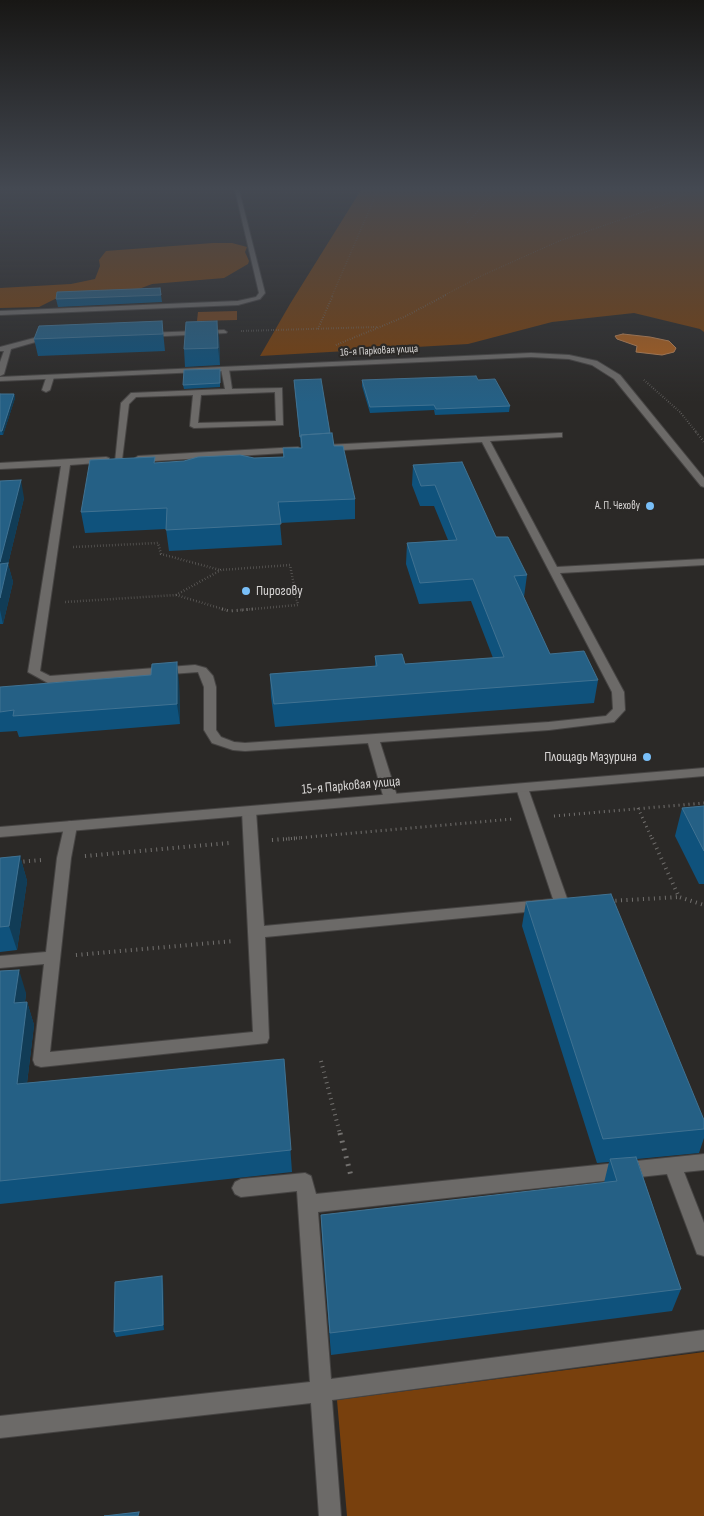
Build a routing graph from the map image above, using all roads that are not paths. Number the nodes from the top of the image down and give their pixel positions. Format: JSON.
{"nodes":[{"id":1,"x":254,"y":261,"type":"edge"},
{"id":2,"x":0,"y":313,"type":"edge"},
{"id":3,"x":224,"y":332,"type":"road end"},
{"id":4,"x":136,"y":335,"type":"edge"},
{"id":5,"x":57,"y":338,"type":"edge"},
{"id":6,"x":4,"y":349,"type":"edge"},
{"id":7,"x":225,"y":369,"type":"junction"},
{"id":8,"x":0,"y":374,"type":"edge"},
{"id":9,"x":50,"y":377,"type":"junction"},
{"id":10,"x":0,"y":379,"type":"edge"},
{"id":11,"x":46,"y":390,"type":"dead end"},
{"id":12,"x":229,"y":391,"type":"junction"},
{"id":13,"x":197,"y":392,"type":"junction"},
{"id":14,"x":559,"y":435,"type":"dead end"},
{"id":15,"x":485,"y":440,"type":"junction"},
{"id":16,"x":306,"y":449,"type":"edge"},
{"id":17,"x":316,"y":449,"type":"edge"},
{"id":18,"x":118,"y":460,"type":"junction"},
{"id":19,"x":66,"y":462,"type":"junction"},
{"id":20,"x":0,"y":466,"type":"edge"},
{"id":21,"x":704,"y":484,"type":"edge"},
{"id":22,"x":704,"y":562,"type":"edge"},
{"id":23,"x":553,"y":570,"type":"junction"},
{"id":24,"x":373,"y":739,"type":"junction"},
{"id":25,"x":704,"y":772,"type":"edge"},
{"id":26,"x":522,"y":788,"type":"junction"},
{"id":27,"x":391,"y":799,"type":"junction"},
{"id":28,"x":249,"y":811,"type":"junction"},
{"id":29,"x":70,"y":826,"type":"junction"},
{"id":30,"x":0,"y":832,"type":"edge"},
{"id":31,"x":257,"y":936,"type":"junction"},
{"id":32,"x":52,"y":957,"type":"junction"},
{"id":33,"x":0,"y":962,"type":"edge"},
{"id":34,"x":704,"y":1152,"type":"edge"},
{"id":35,"x":704,"y":1162,"type":"edge"},
{"id":36,"x":673,"y":1166,"type":"junction"},
{"id":37,"x":241,"y":1188,"type":"dead end"},
{"id":38,"x":308,"y":1204,"type":"junction"},
{"id":39,"x":704,"y":1247,"type":"edge"},
{"id":40,"x":704,"y":1340,"type":"edge"},
{"id":41,"x":320,"y":1391,"type":"junction"},
{"id":42,"x":0,"y":1427,"type":"edge"},
{"id":43,"x":330,"y":1516,"type":"edge"}],
"edges":[{"from":1,"to":2,"type":"main road"},
{"from":3,"to":4,"type":"main road"},
{"from":5,"to":6,"type":"main road"},
{"from":6,"to":8,"type":"main road"},
{"from":7,"to":9,"type":"main road","name":"16-я Парковая улица"},
{"from":7,"to":12,"type":"main road"},
{"from":7,"to":21,"type":"main road","name":"16-я Парковая улица"},
{"from":9,"to":10,"type":"main road","name":"16-я Парковая улица"},
{"from":9,"to":11,"type":"main road"},
{"from":12,"to":13,"type":"main road"},
{"from":12,"to":13,"type":"main road"},
{"from":13,"to":18,"type":"main road"},
{"from":14,"to":15,"type":"main road"},
{"from":15,"to":17,"type":"main road"},
{"from":15,"to":23,"type":"main road"},
{"from":16,"to":18,"type":"main road"},
{"from":18,"to":19,"type":"main road"},
{"from":19,"to":20,"type":"main road"},
{"from":19,"to":24,"type":"main road"},
{"from":22,"to":23,"type":"main road"},
{"from":23,"to":24,"type":"main road"},
{"from":24,"to":27,"type":"main road"},
{"from":25,"to":26,"type":"main road","name":"15-я Парковая улица"},
{"from":26,"to":27,"type":"main road","name":"15-я Парковая улица"},
{"from":26,"to":31,"type":"main road"},
{"from":27,"to":28,"type":"main road","name":"15-я Парковая улица"},
{"from":28,"to":29,"type":"main road","name":"15-я Парковая улица"},
{"from":28,"to":31,"type":"main road"},
{"from":29,"to":30,"type":"main road","name":"15-я Парковая улица"},
{"from":29,"to":32,"type":"main road"},
{"from":31,"to":32,"type":"main road"},
{"from":32,"to":33,"type":"main road"},
{"from":34,"to":36,"type":"main road"},
{"from":35,"to":36,"type":"main road"},
{"from":36,"to":38,"type":"main road"},
{"from":36,"to":39,"type":"main road"},
{"from":37,"to":38,"type":"main road"},
{"from":38,"to":41,"type":"main road"},
{"from":40,"to":41,"type":"main road"},
{"from":41,"to":42,"type":"main road"},
{"from":41,"to":43,"type":"main road"}]}
